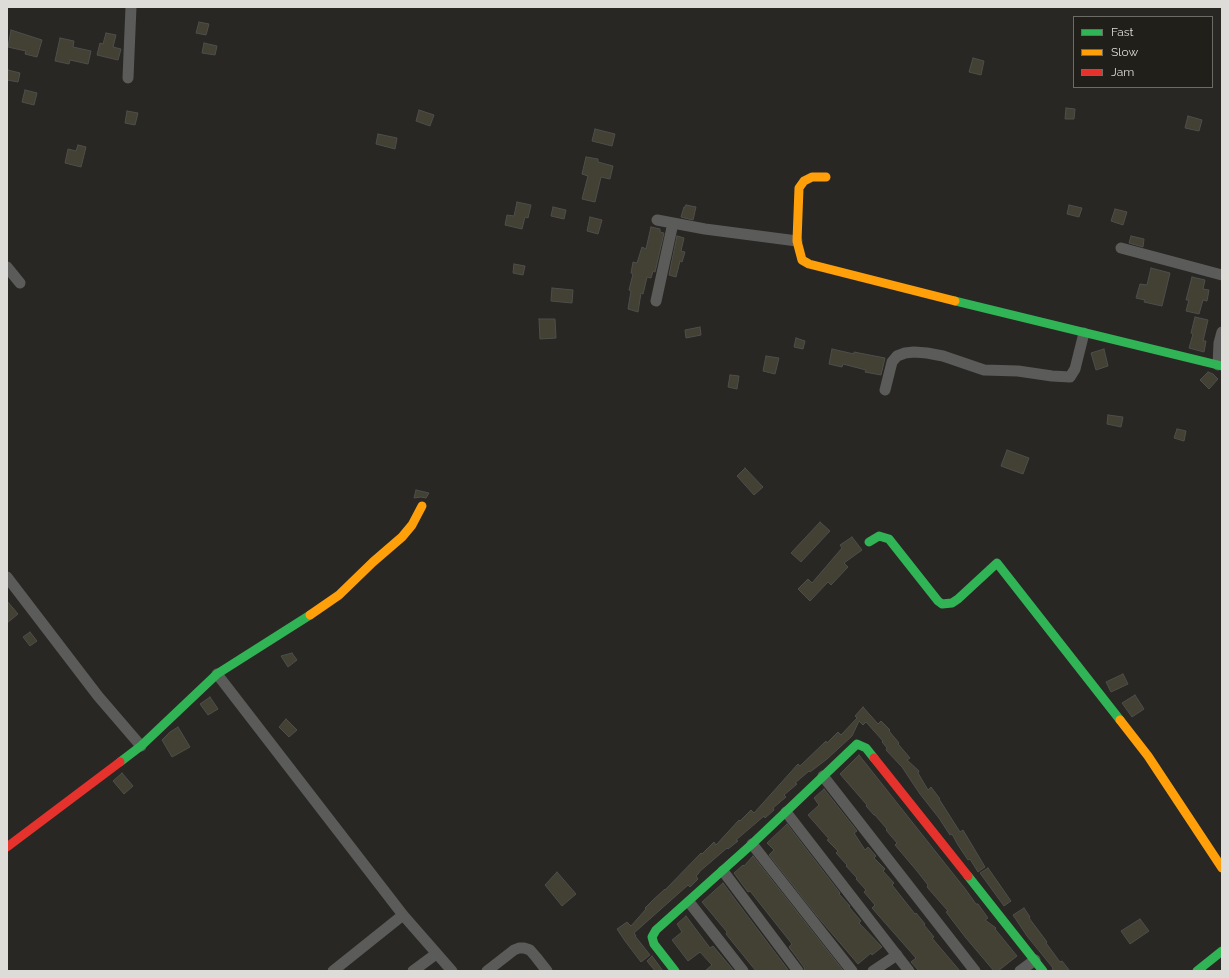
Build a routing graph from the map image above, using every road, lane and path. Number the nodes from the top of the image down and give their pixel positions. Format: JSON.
{"nodes":[{"id":1,"x":131,"y":7,"type":"edge"},
{"id":2,"x":128,"y":78,"type":"dead end"},
{"id":3,"x":826,"y":177,"type":"dead end"},
{"id":4,"x":657,"y":220,"type":"dead end"},
{"id":5,"x":673,"y":223,"type":"junction"},
{"id":6,"x":797,"y":241,"type":"junction"},
{"id":7,"x":1122,"y":248,"type":"dead end"},
{"id":8,"x":7,"y":267,"type":"edge"},
{"id":9,"x":1222,"y":275,"type":"edge"},
{"id":10,"x":20,"y":283,"type":"dead end"},
{"id":11,"x":656,"y":301,"type":"dead end"},
{"id":12,"x":1222,"y":332,"type":"edge"},
{"id":13,"x":1084,"y":333,"type":"junction"},
{"id":14,"x":1220,"y":365,"type":"edge"},
{"id":15,"x":885,"y":390,"type":"dead end"},
{"id":16,"x":422,"y":506,"type":"dead end"},
{"id":17,"x":868,"y":542,"type":"dead end"},
{"id":18,"x":7,"y":577,"type":"edge"},
{"id":19,"x":217,"y":674,"type":"junction"},
{"id":20,"x":141,"y":746,"type":"junction"},
{"id":21,"x":823,"y":776,"type":"junction"},
{"id":22,"x":786,"y":812,"type":"junction"},
{"id":23,"x":752,"y":844,"type":"junction"},
{"id":24,"x":7,"y":847,"type":"edge"},
{"id":25,"x":1222,"y":868,"type":"edge"},
{"id":26,"x":722,"y":871,"type":"junction"},
{"id":27,"x":689,"y":902,"type":"junction"},
{"id":28,"x":403,"y":915,"type":"junction"},
{"id":29,"x":1222,"y":951,"type":"edge"},
{"id":30,"x":436,"y":954,"type":"junction"},
{"id":31,"x":897,"y":955,"type":"junction"},
{"id":32,"x":1035,"y":960,"type":"junction"},
{"id":33,"x":333,"y":971,"type":"edge"},
{"id":34,"x":413,"y":971,"type":"edge"},
{"id":35,"x":452,"y":971,"type":"edge"},
{"id":36,"x":487,"y":971,"type":"edge"},
{"id":37,"x":547,"y":971,"type":"edge"},
{"id":38,"x":675,"y":971,"type":"edge"},
{"id":39,"x":743,"y":971,"type":"edge"},
{"id":40,"x":798,"y":971,"type":"edge"},
{"id":41,"x":852,"y":971,"type":"edge"},
{"id":42,"x":873,"y":971,"type":"edge"},
{"id":43,"x":909,"y":971,"type":"edge"},
{"id":44,"x":975,"y":971,"type":"edge"},
{"id":45,"x":1020,"y":971,"type":"edge"},
{"id":46,"x":1043,"y":971,"type":"edge"},
{"id":47,"x":1196,"y":971,"type":"edge"}],
"edges":[{"from":1,"to":2,"type":"street"},
{"from":3,"to":6,"type":"street"},
{"from":4,"to":5,"type":"street"},
{"from":5,"to":6,"type":"street"},
{"from":5,"to":11,"type":"street"},
{"from":6,"to":13,"type":"street"},
{"from":7,"to":9,"type":"street"},
{"from":8,"to":10,"type":"street"},
{"from":12,"to":14,"type":"street"},
{"from":13,"to":14,"type":"street"},
{"from":13,"to":15,"type":"street"},
{"from":16,"to":19,"type":"street"},
{"from":17,"to":25,"type":"street"},
{"from":18,"to":20,"type":"street"},
{"from":19,"to":20,"type":"street"},
{"from":19,"to":28,"type":"street"},
{"from":20,"to":24,"type":"street"},
{"from":21,"to":22,"type":"street"},
{"from":21,"to":32,"type":"street"},
{"from":21,"to":44,"type":"street"},
{"from":22,"to":23,"type":"street"},
{"from":22,"to":31,"type":"street"},
{"from":23,"to":26,"type":"street"},
{"from":23,"to":41,"type":"street"},
{"from":26,"to":27,"type":"street"},
{"from":26,"to":40,"type":"street"},
{"from":27,"to":38,"type":"street"},
{"from":27,"to":39,"type":"street"},
{"from":28,"to":30,"type":"street"},
{"from":28,"to":33,"type":"street"},
{"from":29,"to":47,"type":"street"},
{"from":30,"to":34,"type":"street"},
{"from":30,"to":35,"type":"street"},
{"from":31,"to":42,"type":"street"},
{"from":31,"to":43,"type":"street"},
{"from":32,"to":45,"type":"street"},
{"from":32,"to":46,"type":"street"},
{"from":36,"to":37,"type":"street"}]}
